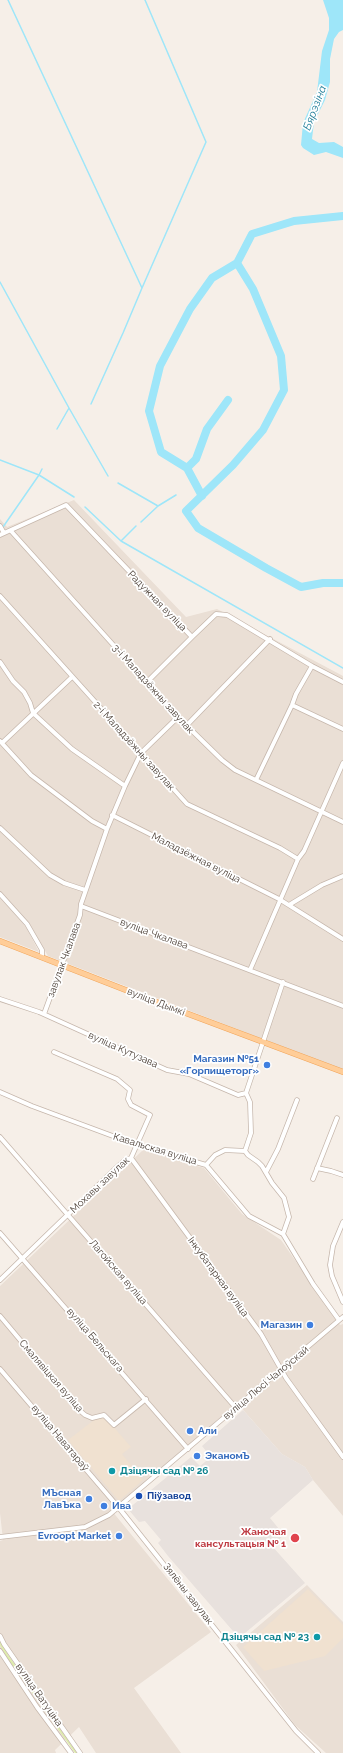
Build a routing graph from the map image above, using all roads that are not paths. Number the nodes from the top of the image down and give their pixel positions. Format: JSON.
{"nodes":[{"id":1,"x":0,"y":526,"type":"edge"},
{"id":2,"x":11,"y":531,"type":"junction"},
{"id":3,"x":2,"y":534,"type":"edge"},
{"id":4,"x":0,"y":596,"type":"edge"},
{"id":5,"x":192,"y":637,"type":"junction"},
{"id":6,"x":270,"y":639,"type":"junction"},
{"id":7,"x":0,"y":662,"type":"edge"},
{"id":8,"x":312,"y":666,"type":"junction"},
{"id":9,"x":72,"y":677,"type":"junction"},
{"id":10,"x":148,"y":682,"type":"junction"},
{"id":11,"x":343,"y":682,"type":"edge"},
{"id":12,"x":292,"y":705,"type":"junction"},
{"id":13,"x":33,"y":713,"type":"junction"},
{"id":14,"x":178,"y":717,"type":"junction"},
{"id":15,"x":186,"y":725,"type":"junction"},
{"id":16,"x":343,"y":729,"type":"edge"},
{"id":17,"x":1,"y":742,"type":"edge"},
{"id":18,"x":141,"y":753,"type":"junction"},
{"id":19,"x":343,"y":763,"type":"edge"},
{"id":20,"x":256,"y":780,"type":"junction"},
{"id":21,"x":125,"y":786,"type":"junction"},
{"id":22,"x":322,"y":812,"type":"junction"},
{"id":23,"x":112,"y":815,"type":"junction"},
{"id":24,"x":343,"y":822,"type":"edge"},
{"id":25,"x":0,"y":828,"type":"edge"},
{"id":26,"x":107,"y":829,"type":"junction"},
{"id":27,"x":298,"y":859,"type":"junction"},
{"id":28,"x":343,"y":876,"type":"edge"},
{"id":29,"x":85,"y":890,"type":"junction"},
{"id":30,"x":0,"y":894,"type":"edge"},
{"id":31,"x":279,"y":899,"type":"junction"},
{"id":32,"x":288,"y":905,"type":"junction"},
{"id":33,"x":81,"y":906,"type":"junction"},
{"id":34,"x":343,"y":939,"type":"edge"},
{"id":35,"x":0,"y":941,"type":"edge"},
{"id":36,"x":42,"y":957,"type":"junction"},
{"id":37,"x":62,"y":964,"type":"junction"},
{"id":38,"x":250,"y":970,"type":"junction"},
{"id":39,"x":283,"y":982,"type":"junction"},
{"id":40,"x":0,"y":999,"type":"edge"},
{"id":41,"x":343,"y":1006,"type":"edge"},
{"id":42,"x":44,"y":1014,"type":"junction"},
{"id":43,"x":264,"y":1043,"type":"junction"},
{"id":44,"x":54,"y":1052,"type":"dead end"},
{"id":45,"x":343,"y":1072,"type":"edge"},
{"id":46,"x":0,"y":1092,"type":"edge"},
{"id":47,"x":246,"y":1093,"type":"junction"},
{"id":48,"x":297,"y":1100,"type":"dead end"},
{"id":49,"x":337,"y":1118,"type":"dead end"},
{"id":50,"x":0,"y":1137,"type":"edge"},
{"id":51,"x":137,"y":1145,"type":"junction"},
{"id":52,"x":245,"y":1151,"type":"junction"},
{"id":53,"x":131,"y":1158,"type":"junction"},
{"id":54,"x":206,"y":1165,"type":"junction"},
{"id":55,"x":317,"y":1168,"type":"junction"},
{"id":56,"x":266,"y":1172,"type":"junction"},
{"id":57,"x":343,"y":1175,"type":"edge"},
{"id":58,"x":313,"y":1178,"type":"dead end"},
{"id":59,"x":68,"y":1215,"type":"junction"},
{"id":60,"x":343,"y":1222,"type":"edge"},
{"id":61,"x":0,"y":1233,"type":"edge"},
{"id":62,"x":283,"y":1234,"type":"junction"},
{"id":63,"x":23,"y":1258,"type":"junction"},
{"id":64,"x":0,"y":1280,"type":"edge"},
{"id":65,"x":343,"y":1302,"type":"edge"},
{"id":66,"x":0,"y":1316,"type":"edge"},
{"id":67,"x":341,"y":1318,"type":"edge"},
{"id":68,"x":0,"y":1369,"type":"edge"},
{"id":69,"x":281,"y":1369,"type":"junction"},
{"id":70,"x":146,"y":1399,"type":"junction"},
{"id":71,"x":236,"y":1408,"type":"junction"},
{"id":72,"x":188,"y":1449,"type":"junction"},
{"id":73,"x":343,"y":1457,"type":"edge"},
{"id":74,"x":119,"y":1508,"type":"junction"},
{"id":75,"x":0,"y":1535,"type":"edge"},
{"id":76,"x":0,"y":1636,"type":"edge"},
{"id":77,"x":0,"y":1651,"type":"edge"},
{"id":78,"x":71,"y":1753,"type":"edge"},
{"id":79,"x":80,"y":1753,"type":"edge"},
{"id":80,"x":318,"y":1753,"type":"edge"}],
"edges":[{"from":1,"to":3,"type":"street"},
{"from":2,"to":3,"type":"street"},
{"from":2,"to":5,"type":"street","name":"Радужная вуліца"},
{"from":2,"to":10,"type":"street","name":"3-і Маладзёжны завулак"},
{"from":4,"to":9,"type":"street","name":"2-і Маладзёжны завулак"},
{"from":5,"to":6,"type":"street","name":"Радужная вуліца"},
{"from":5,"to":10,"type":"street"},
{"from":6,"to":8,"type":"street","name":"Радужная вуліца"},
{"from":6,"to":15,"type":"street"},
{"from":7,"to":13,"type":"street"},
{"from":8,"to":11,"type":"street","name":"Радужная вуліца"},
{"from":8,"to":12,"type":"street"},
{"from":9,"to":13,"type":"street"},
{"from":9,"to":18,"type":"street","name":"2-і Маладзёжны завулак"},
{"from":10,"to":14,"type":"street","name":"3-і Маладзёжны завулак"},
{"from":12,"to":16,"type":"street"},
{"from":12,"to":20,"type":"street"},
{"from":13,"to":17,"type":"street"},
{"from":13,"to":21,"type":"street"},
{"from":14,"to":15,"type":"street","name":"3-і Маладзёжны завулак"},
{"from":14,"to":18,"type":"street"},
{"from":15,"to":20,"type":"street","name":"3-і Маладзёжны завулак"},
{"from":17,"to":26,"type":"street"},
{"from":18,"to":21,"type":"street"},
{"from":18,"to":27,"type":"street","name":"2-і Маладзёжны завулак"},
{"from":19,"to":22,"type":"street"},
{"from":20,"to":22,"type":"street","name":"3-і Маладзёжны завулак"},
{"from":21,"to":23,"type":"street"},
{"from":22,"to":24,"type":"street","name":"3-і Маладзёжны завулак"},
{"from":22,"to":27,"type":"street"},
{"from":23,"to":26,"type":"street"},
{"from":23,"to":31,"type":"street","name":"Маладзёжная вуліца"},
{"from":25,"to":29,"type":"street"},
{"from":26,"to":29,"type":"street"},
{"from":27,"to":31,"type":"street"},
{"from":28,"to":32,"type":"street"},
{"from":29,"to":33,"type":"street"},
{"from":30,"to":36,"type":"street"},
{"from":31,"to":32,"type":"street","name":"Маладзёжная вуліца"},
{"from":31,"to":38,"type":"street"},
{"from":32,"to":34,"type":"street","name":"Маладзёжная вуліца"},
{"from":33,"to":37,"type":"street","name":"завулак Чкалава"},
{"from":33,"to":38,"type":"street","name":"вуліца Чкалава"},
{"from":35,"to":36,"type":"main road","name":"вуліца Дымкі"},
{"from":36,"to":37,"type":"main road","name":"вуліца Дымкі"},
{"from":37,"to":42,"type":"street","name":"завулак Чкалава"},
{"from":37,"to":43,"type":"main road","name":"вуліца Дымкі"},
{"from":38,"to":39,"type":"street","name":"вуліца Чкалава"},
{"from":39,"to":41,"type":"street","name":"вуліца Чкалава"},
{"from":39,"to":43,"type":"street"},
{"from":40,"to":42,"type":"street","name":"вуліца Кутузава"},
{"from":42,"to":47,"type":"street","name":"вуліца Кутузава"},
{"from":43,"to":45,"type":"main road","name":"вуліца Дымкі"},
{"from":43,"to":47,"type":"street"},
{"from":44,"to":51,"type":"street","name":"Мохавы завулак"},
{"from":46,"to":51,"type":"street","name":"Кавальская вуліца"},
{"from":47,"to":52,"type":"street"},
{"from":48,"to":56,"type":"street"},
{"from":49,"to":55,"type":"street"},
{"from":50,"to":59,"type":"street","name":"Лагойская вуліца"},
{"from":51,"to":53,"type":"street","name":"Мохавы завулак"},
{"from":51,"to":54,"type":"street","name":"Кавальская вуліца"},
{"from":52,"to":54,"type":"street"},
{"from":52,"to":56,"type":"street"},
{"from":53,"to":59,"type":"street","name":"Мохавы завулак"},
{"from":53,"to":69,"type":"street","name":"Інкубатарная вуліца"},
{"from":54,"to":62,"type":"street","name":"Кавальская вуліца"},
{"from":55,"to":57,"type":"street"},
{"from":55,"to":58,"type":"street"},
{"from":56,"to":62,"type":"street"},
{"from":59,"to":63,"type":"street","name":"Мохавы завулак"},
{"from":59,"to":71,"type":"street","name":"Лагойская вуліца"},
{"from":60,"to":65,"type":"street"},
{"from":61,"to":63,"type":"street","name":"вуліца Бельскага"},
{"from":62,"to":67,"type":"street"},
{"from":63,"to":64,"type":"street","name":"Мохавы завулак"},
{"from":63,"to":70,"type":"street","name":"вуліца Бельскага"},
{"from":66,"to":70,"type":"street","name":"Смалявіцкая вуліца"},
{"from":67,"to":69,"type":"street","name":"вуліца Люсі Чалоўскай"},
{"from":68,"to":74,"type":"street","name":"вуліца Наватараў"},
{"from":69,"to":71,"type":"street","name":"вуліца Люсі Чалоўскай"},
{"from":69,"to":73,"type":"street","name":"Інкубатарная вуліца"},
{"from":70,"to":72,"type":"street","name":"вуліца Бельскага"},
{"from":71,"to":72,"type":"street","name":"вуліца Люсі Чалоўскай"},
{"from":72,"to":74,"type":"street","name":"вуліца Люсі Чалоўскай"},
{"from":74,"to":75,"type":"street","name":"вуліца Люсі Чалоўскай"},
{"from":74,"to":80,"type":"street","name":"Зялёны завулак"},
{"from":76,"to":79,"type":"street","name":"вуліца Ватуціна"},
{"from":77,"to":78,"type":"street","name":"вуліца Ватуціна"}]}
